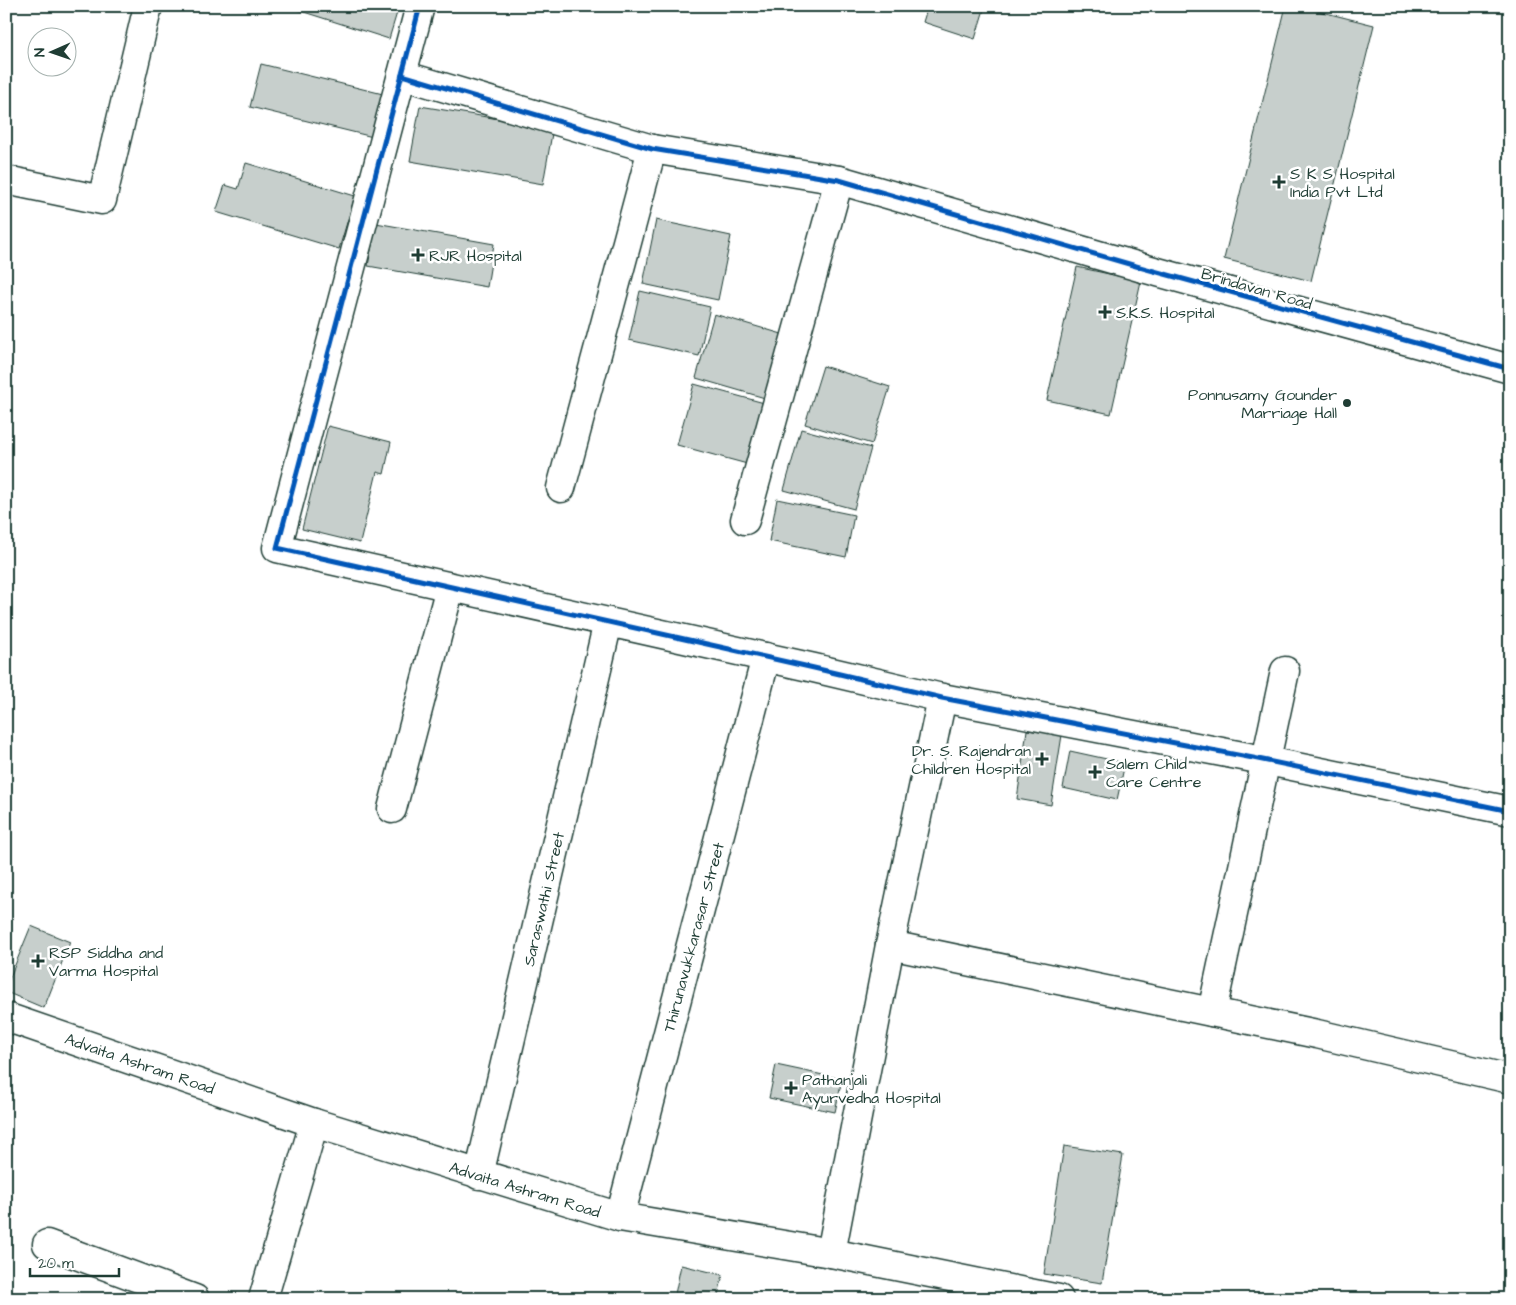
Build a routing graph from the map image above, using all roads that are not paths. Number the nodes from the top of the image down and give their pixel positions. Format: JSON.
{"nodes":[{"id":1,"x":148,"y":6,"type":"edge"},
{"id":2,"x":420,"y":6,"type":"edge"},
{"id":3,"x":402,"y":74,"type":"junction"},
{"id":4,"x":652,"y":149,"type":"junction"},
{"id":5,"x":6,"y":180,"type":"edge"},
{"id":6,"x":839,"y":180,"type":"junction"},
{"id":7,"x":1510,"y":369,"type":"edge"},
{"id":8,"x":561,"y":488,"type":"dead end"},
{"id":9,"x":745,"y":520,"type":"dead end"},
{"id":10,"x":450,"y":587,"type":"junction"},
{"id":11,"x":608,"y":622,"type":"junction"},
{"id":12,"x":766,"y":657,"type":"junction"},
{"id":13,"x":1285,"y":671,"type":"dead end"},
{"id":14,"x":942,"y":698,"type":"junction"},
{"id":15,"x":1267,"y":762,"type":"junction"},
{"id":16,"x":392,"y":809,"type":"dead end"},
{"id":17,"x":1510,"y":811,"type":"edge"},
{"id":18,"x":890,"y":945,"type":"junction"},
{"id":19,"x":1212,"y":1012,"type":"junction"},
{"id":20,"x":6,"y":1017,"type":"edge"},
{"id":21,"x":1510,"y":1079,"type":"edge"},
{"id":22,"x":314,"y":1123,"type":"junction"},
{"id":23,"x":479,"y":1175,"type":"junction"},
{"id":24,"x":620,"y":1217,"type":"junction"},
{"id":25,"x":47,"y":1244,"type":"dead end"},
{"id":26,"x":831,"y":1253,"type":"junction"},
{"id":27,"x":1049,"y":1298,"type":"edge"},
{"id":28,"x":195,"y":1299,"type":"edge"},
{"id":29,"x":263,"y":1299,"type":"edge"}],
"edges":[{"from":1,"to":5,"type":"street"},
{"from":2,"to":3,"type":"street"},
{"from":3,"to":4,"type":"street","name":"Brindavan Road"},
{"from":3,"to":10,"type":"street"},
{"from":4,"to":6,"type":"street","name":"Brindavan Road"},
{"from":4,"to":8,"type":"street"},
{"from":6,"to":7,"type":"street","name":"Brindavan Road"},
{"from":6,"to":9,"type":"street"},
{"from":10,"to":11,"type":"street"},
{"from":10,"to":16,"type":"street"},
{"from":11,"to":12,"type":"street"},
{"from":11,"to":23,"type":"street","name":"Saraswathi Street"},
{"from":12,"to":14,"type":"street"},
{"from":12,"to":24,"type":"street","name":"Thirunavukkarasar Street"},
{"from":13,"to":15,"type":"street"},
{"from":14,"to":15,"type":"street"},
{"from":14,"to":18,"type":"street"},
{"from":15,"to":17,"type":"street"},
{"from":15,"to":19,"type":"street"},
{"from":18,"to":19,"type":"street"},
{"from":18,"to":26,"type":"street"},
{"from":19,"to":21,"type":"street"},
{"from":20,"to":22,"type":"street","name":"Advaita Ashram Road"},
{"from":22,"to":23,"type":"street","name":"Advaita Ashram Road"},
{"from":22,"to":29,"type":"street"},
{"from":23,"to":24,"type":"street","name":"Advaita Ashram Road"},
{"from":24,"to":26,"type":"street","name":"Advaita Ashram Road"},
{"from":25,"to":28,"type":"street"},
{"from":26,"to":27,"type":"street","name":"Advaita Ashram Road"}]}
